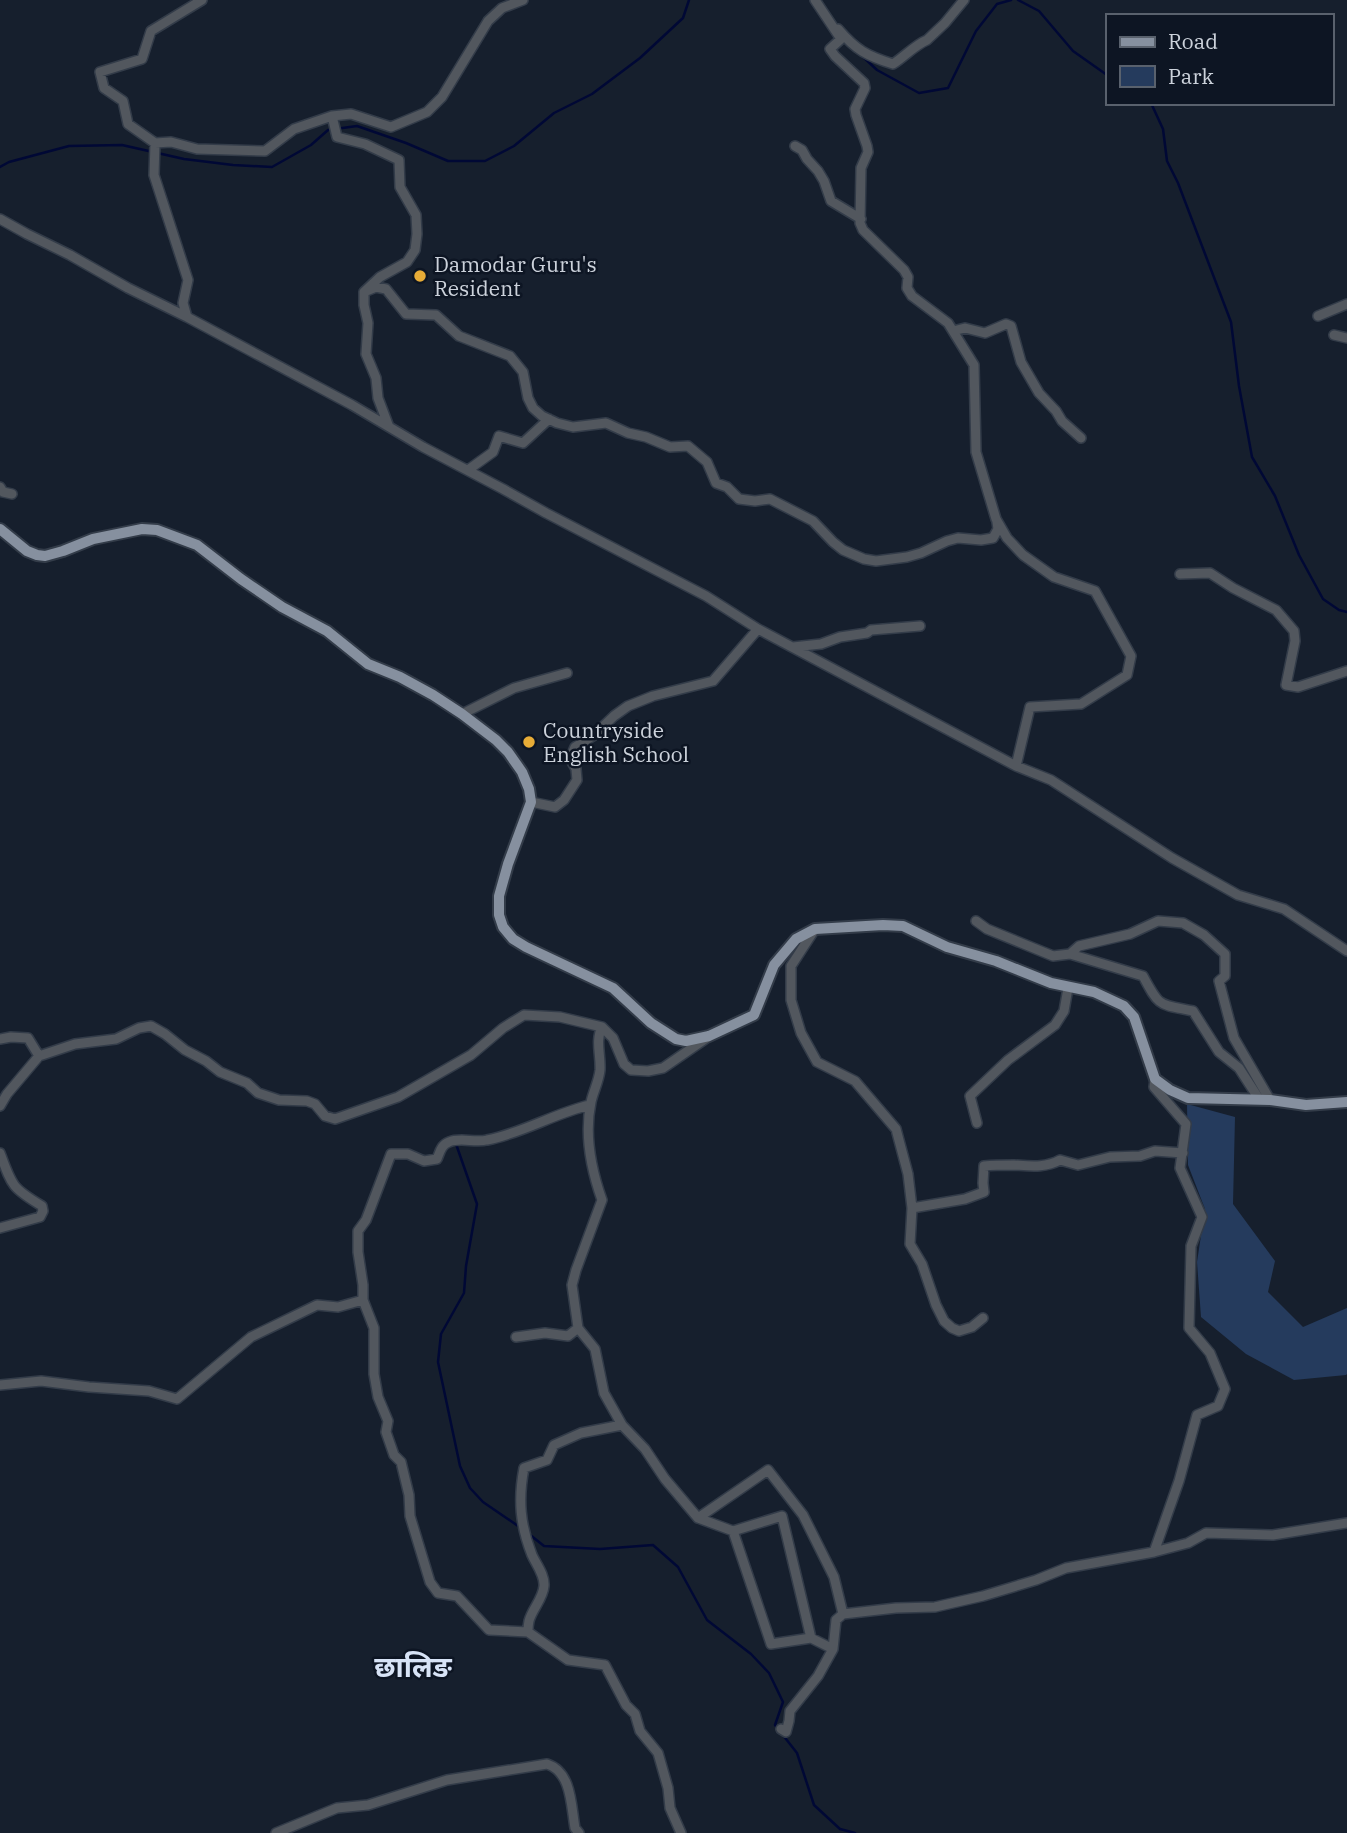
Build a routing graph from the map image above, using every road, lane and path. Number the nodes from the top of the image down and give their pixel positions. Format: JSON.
{"nodes":[{"id":1,"x":202,"y":0,"type":"edge"},
{"id":2,"x":523,"y":0,"type":"edge"},
{"id":3,"x":815,"y":0,"type":"edge"},
{"id":4,"x":964,"y":0,"type":"edge"},
{"id":5,"x":823,"y":12,"type":"junction"},
{"id":6,"x":332,"y":116,"type":"junction"},
{"id":7,"x":155,"y":143,"type":"junction"},
{"id":8,"x":795,"y":146,"type":"dead end"},
{"id":9,"x":0,"y":219,"type":"edge"},
{"id":10,"x":861,"y":219,"type":"junction"},
{"id":11,"x":364,"y":292,"type":"junction"},
{"id":12,"x":1347,"y":304,"type":"edge"},
{"id":13,"x":1318,"y":316,"type":"dead end"},
{"id":14,"x":187,"y":317,"type":"junction"},
{"id":15,"x":953,"y":331,"type":"junction"},
{"id":16,"x":1334,"y":335,"type":"dead end"},
{"id":17,"x":1347,"y":338,"type":"edge"},
{"id":18,"x":549,"y":419,"type":"junction"},
{"id":19,"x":389,"y":427,"type":"junction"},
{"id":20,"x":1081,"y":438,"type":"dead end"},
{"id":21,"x":468,"y":470,"type":"junction"},
{"id":22,"x":0,"y":487,"type":"edge"},
{"id":23,"x":12,"y":494,"type":"dead end"},
{"id":24,"x":996,"y":519,"type":"junction"},
{"id":25,"x":0,"y":529,"type":"edge"},
{"id":26,"x":1180,"y":574,"type":"dead end"},
{"id":27,"x":920,"y":626,"type":"dead end"},
{"id":28,"x":758,"y":629,"type":"junction"},
{"id":29,"x":791,"y":647,"type":"junction"},
{"id":30,"x":1347,"y":671,"type":"edge"},
{"id":31,"x":568,"y":673,"type":"dead end"},
{"id":32,"x":462,"y":714,"type":"junction"},
{"id":33,"x":1016,"y":765,"type":"junction"},
{"id":34,"x":531,"y":802,"type":"junction"},
{"id":35,"x":976,"y":921,"type":"dead end"},
{"id":36,"x":815,"y":929,"type":"junction"},
{"id":37,"x":1347,"y":951,"type":"edge"},
{"id":38,"x":1070,"y":954,"type":"junction"},
{"id":39,"x":1068,"y":988,"type":"junction"},
{"id":40,"x":602,"y":1027,"type":"junction"},
{"id":41,"x":709,"y":1036,"type":"junction"},
{"id":42,"x":0,"y":1040,"type":"edge"},
{"id":43,"x":39,"y":1056,"type":"junction"},
{"id":44,"x":1155,"y":1079,"type":"junction"},
{"id":45,"x":1265,"y":1099,"type":"junction"},
{"id":46,"x":1347,"y":1102,"type":"edge"},
{"id":47,"x":590,"y":1105,"type":"junction"},
{"id":48,"x":0,"y":1106,"type":"edge"},
{"id":49,"x":977,"y":1123,"type":"dead end"},
{"id":50,"x":0,"y":1153,"type":"edge"},
{"id":51,"x":1183,"y":1153,"type":"junction"},
{"id":52,"x":912,"y":1208,"type":"junction"},
{"id":53,"x":0,"y":1227,"type":"edge"},
{"id":54,"x":363,"y":1300,"type":"junction"},
{"id":55,"x":983,"y":1318,"type":"dead end"},
{"id":56,"x":578,"y":1328,"type":"junction"},
{"id":57,"x":516,"y":1337,"type":"dead end"},
{"id":58,"x":0,"y":1385,"type":"edge"},
{"id":59,"x":622,"y":1425,"type":"junction"},
{"id":60,"x":698,"y":1518,"type":"junction"},
{"id":61,"x":1347,"y":1523,"type":"edge"},
{"id":62,"x":733,"y":1531,"type":"junction"},
{"id":63,"x":1154,"y":1552,"type":"junction"},
{"id":64,"x":843,"y":1614,"type":"junction"},
{"id":65,"x":528,"y":1632,"type":"junction"},
{"id":66,"x":811,"y":1638,"type":"junction"},
{"id":67,"x":833,"y":1649,"type":"junction"},
{"id":68,"x":781,"y":1729,"type":"dead end"},
{"id":69,"x":276,"y":1833,"type":"edge"},
{"id":70,"x":579,"y":1833,"type":"edge"},
{"id":71,"x":681,"y":1833,"type":"edge"}],
"edges":[{"from":1,"to":7,"type":"street"},
{"from":2,"to":6,"type":"street"},
{"from":3,"to":5,"type":"street"},
{"from":4,"to":5,"type":"street"},
{"from":5,"to":10,"type":"street"},
{"from":6,"to":7,"type":"street"},
{"from":6,"to":11,"type":"street"},
{"from":7,"to":14,"type":"street"},
{"from":8,"to":10,"type":"street"},
{"from":9,"to":14,"type":"street"},
{"from":10,"to":15,"type":"street"},
{"from":11,"to":18,"type":"street"},
{"from":11,"to":19,"type":"street"},
{"from":12,"to":13,"type":"street"},
{"from":14,"to":19,"type":"street"},
{"from":15,"to":20,"type":"street"},
{"from":15,"to":24,"type":"street"},
{"from":16,"to":17,"type":"street"},
{"from":18,"to":21,"type":"street"},
{"from":18,"to":24,"type":"street"},
{"from":19,"to":21,"type":"street"},
{"from":21,"to":28,"type":"street"},
{"from":22,"to":23,"type":"street"},
{"from":24,"to":33,"type":"street"},
{"from":25,"to":32,"type":"main road"},
{"from":26,"to":30,"type":"street"},
{"from":27,"to":29,"type":"street"},
{"from":28,"to":29,"type":"street"},
{"from":28,"to":34,"type":"street"},
{"from":29,"to":33,"type":"street"},
{"from":31,"to":32,"type":"street"},
{"from":32,"to":34,"type":"main road"},
{"from":33,"to":37,"type":"street"},
{"from":34,"to":41,"type":"main road"},
{"from":35,"to":38,"type":"street"},
{"from":36,"to":39,"type":"main road"},
{"from":36,"to":41,"type":"main road"},
{"from":36,"to":52,"type":"street"},
{"from":38,"to":45,"type":"street"},
{"from":38,"to":45,"type":"street"},
{"from":39,"to":44,"type":"main road"},
{"from":39,"to":49,"type":"street"},
{"from":40,"to":41,"type":"street"},
{"from":40,"to":43,"type":"street"},
{"from":40,"to":47,"type":"street"},
{"from":42,"to":43,"type":"street"},
{"from":43,"to":48,"type":"street"},
{"from":44,"to":45,"type":"main road"},
{"from":44,"to":51,"type":"street"},
{"from":45,"to":46,"type":"main road"},
{"from":47,"to":54,"type":"street"},
{"from":47,"to":56,"type":"street"},
{"from":50,"to":53,"type":"street"},
{"from":51,"to":52,"type":"street"},
{"from":51,"to":63,"type":"street"},
{"from":52,"to":55,"type":"street"},
{"from":54,"to":58,"type":"street"},
{"from":54,"to":65,"type":"street"},
{"from":56,"to":57,"type":"street"},
{"from":56,"to":59,"type":"street"},
{"from":59,"to":60,"type":"street"},
{"from":59,"to":65,"type":"street"},
{"from":60,"to":62,"type":"street"},
{"from":60,"to":64,"type":"street"},
{"from":61,"to":63,"type":"street"},
{"from":62,"to":66,"type":"street"},
{"from":62,"to":66,"type":"street"},
{"from":63,"to":64,"type":"street"},
{"from":64,"to":67,"type":"street"},
{"from":65,"to":71,"type":"street"},
{"from":66,"to":67,"type":"street"},
{"from":67,"to":68,"type":"street"},
{"from":69,"to":70,"type":"street"}]}
